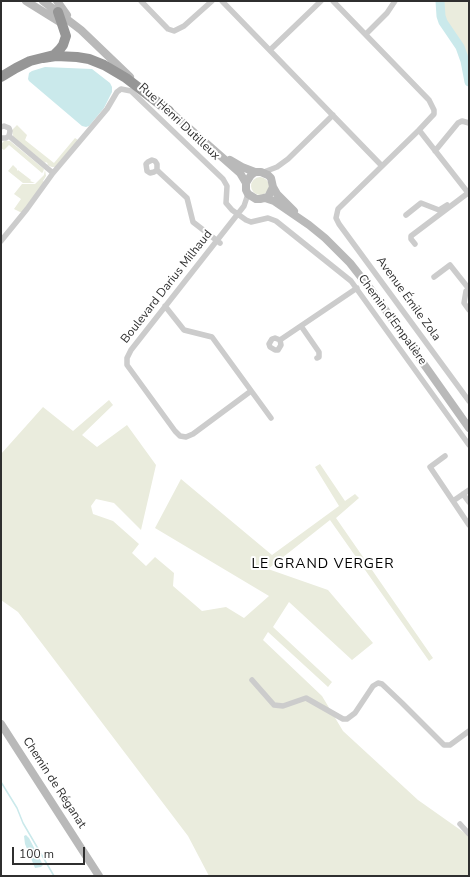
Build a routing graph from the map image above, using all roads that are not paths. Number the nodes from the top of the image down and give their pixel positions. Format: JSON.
{"nodes":[{"id":1,"x":27,"y":1,"type":"edge"},
{"id":2,"x":43,"y":1,"type":"edge"},
{"id":3,"x":57,"y":1,"type":"edge"},
{"id":4,"x":141,"y":1,"type":"edge"},
{"id":5,"x":212,"y":1,"type":"edge"},
{"id":6,"x":222,"y":1,"type":"edge"},
{"id":7,"x":321,"y":1,"type":"edge"},
{"id":8,"x":333,"y":1,"type":"edge"},
{"id":9,"x":394,"y":1,"type":"edge"},
{"id":10,"x":58,"y":12,"type":"junction"},
{"id":11,"x":63,"y":23,"type":"junction"},
{"id":12,"x":81,"y":30,"type":"junction"},
{"id":13,"x":366,"y":34,"type":"junction"},
{"id":14,"x":270,"y":50,"type":"junction"},
{"id":15,"x":44,"y":58,"type":"junction"},
{"id":16,"x":121,"y":68,"type":"junction"},
{"id":17,"x":1,"y":77,"type":"edge"},
{"id":18,"x":169,"y":111,"type":"junction"},
{"id":19,"x":333,"y":115,"type":"junction"},
{"id":20,"x":469,"y":123,"type":"edge"},
{"id":21,"x":1,"y":128,"type":"edge"},
{"id":22,"x":419,"y":130,"type":"junction"},
{"id":23,"x":9,"y":136,"type":"junction"},
{"id":24,"x":1,"y":138,"type":"edge"},
{"id":25,"x":207,"y":144,"type":"junction"},
{"id":26,"x":435,"y":151,"type":"junction"},
{"id":27,"x":382,"y":166,"type":"junction"},
{"id":28,"x":277,"y":167,"type":"junction"},
{"id":29,"x":157,"y":170,"type":"dead end"},
{"id":30,"x":254,"y":172,"type":"junction"},
{"id":31,"x":264,"y":172,"type":"junction"},
{"id":32,"x":53,"y":173,"type":"junction"},
{"id":33,"x":246,"y":183,"type":"junction"},
{"id":34,"x":273,"y":184,"type":"junction"},
{"id":35,"x":468,"y":192,"type":"edge"},
{"id":36,"x":248,"y":194,"type":"junction"},
{"id":37,"x":260,"y":199,"type":"junction"},
{"id":38,"x":244,"y":206,"type":"junction"},
{"id":39,"x":237,"y":214,"type":"junction"},
{"id":40,"x":406,"y":214,"type":"dead end"},
{"id":41,"x":309,"y":225,"type":"junction"},
{"id":42,"x":2,"y":239,"type":"edge"},
{"id":43,"x":218,"y":242,"type":"junction"},
{"id":44,"x":415,"y":244,"type":"dead end"},
{"id":45,"x":434,"y":276,"type":"dead end"},
{"id":46,"x":357,"y":288,"type":"junction"},
{"id":47,"x":469,"y":289,"type":"edge"},
{"id":48,"x":165,"y":306,"type":"junction"},
{"id":49,"x":469,"y":310,"type":"edge"},
{"id":50,"x":301,"y":326,"type":"junction"},
{"id":51,"x":280,"y":340,"type":"dead end"},
{"id":52,"x":317,"y":358,"type":"dead end"},
{"id":53,"x":251,"y":391,"type":"junction"},
{"id":54,"x":469,"y":401,"type":"edge"},
{"id":55,"x":271,"y":418,"type":"dead end"},
{"id":56,"x":469,"y":428,"type":"edge"},
{"id":57,"x":469,"y":445,"type":"edge"},
{"id":58,"x":446,"y":456,"type":"dead end"},
{"id":59,"x":469,"y":490,"type":"edge"},
{"id":60,"x":463,"y":494,"type":"junction"},
{"id":61,"x":453,"y":502,"type":"junction"},
{"id":62,"x":469,"y":502,"type":"edge"},
{"id":63,"x":469,"y":525,"type":"edge"},
{"id":64,"x":252,"y":680,"type":"dead end"},
{"id":65,"x":1,"y":724,"type":"edge"},
{"id":66,"x":469,"y":731,"type":"edge"},
{"id":67,"x":460,"y":824,"type":"dead end"},
{"id":68,"x":469,"y":834,"type":"edge"},
{"id":69,"x":99,"y":876,"type":"edge"}],
"edges":[{"from":1,"to":11,"type":"main road"},
{"from":2,"to":10,"type":"main road"},
{"from":3,"to":12,"type":"main road"},
{"from":4,"to":5,"type":"street"},
{"from":6,"to":14,"type":"street"},
{"from":7,"to":14,"type":"street"},
{"from":8,"to":13,"type":"street"},
{"from":9,"to":13,"type":"street"},
{"from":10,"to":11,"type":"highway"},
{"from":10,"to":12,"type":"main road"},
{"from":11,"to":15,"type":"highway"},
{"from":11,"to":16,"type":"main road"},
{"from":12,"to":16,"type":"main road"},
{"from":13,"to":22,"type":"street"},
{"from":14,"to":19,"type":"street"},
{"from":15,"to":17,"type":"highway"},
{"from":15,"to":18,"type":"highway"},
{"from":16,"to":18,"type":"main road"},
{"from":18,"to":25,"type":"main road"},
{"from":19,"to":27,"type":"street"},
{"from":19,"to":28,"type":"street"},
{"from":20,"to":26,"type":"street"},
{"from":21,"to":23,"type":"street"},
{"from":22,"to":26,"type":"street"},
{"from":22,"to":27,"type":"street"},
{"from":23,"to":24,"type":"street"},
{"from":23,"to":32,"type":"street"},
{"from":25,"to":30,"type":"main road"},
{"from":25,"to":33,"type":"main road"},
{"from":26,"to":35,"type":"street"},
{"from":27,"to":54,"type":"street","name":"Avenue Émile Zola"},
{"from":28,"to":31,"type":"street"},
{"from":28,"to":34,"type":"street"},
{"from":29,"to":43,"type":"street"},
{"from":30,"to":31,"type":"main road"},
{"from":30,"to":33,"type":"main road"},
{"from":31,"to":34,"type":"main road"},
{"from":32,"to":39,"type":"street","name":"Rue Henri Dutilleux"},
{"from":32,"to":42,"type":"street","name":"Rue Henri Dutilleux"},
{"from":33,"to":36,"type":"main road"},
{"from":34,"to":37,"type":"main road"},
{"from":34,"to":41,"type":"main road"},
{"from":35,"to":40,"type":"street"},
{"from":35,"to":44,"type":"street"},
{"from":36,"to":37,"type":"main road"},
{"from":36,"to":38,"type":"street","name":"Boulevard Darius Milhaud"},
{"from":37,"to":38,"type":"street","name":"Boulevard Darius Milhaud"},
{"from":37,"to":41,"type":"main road"},
{"from":38,"to":39,"type":"street","name":"Boulevard Darius Milhaud"},
{"from":39,"to":43,"type":"street","name":"Boulevard Darius Milhaud"},
{"from":39,"to":46,"type":"street","name":"Chemin d'Empalière"},
{"from":41,"to":56,"type":"main road"},
{"from":43,"to":48,"type":"street","name":"Boulevard Darius Milhaud"},
{"from":45,"to":47,"type":"street"},
{"from":46,"to":50,"type":"street"},
{"from":46,"to":57,"type":"street","name":"Chemin d'Empalière"},
{"from":47,"to":49,"type":"street"},
{"from":48,"to":53,"type":"street"},
{"from":48,"to":53,"type":"street","name":"Boulevard Darius Milhaud"},
{"from":50,"to":51,"type":"street"},
{"from":50,"to":52,"type":"street"},
{"from":53,"to":55,"type":"street"},
{"from":58,"to":61,"type":"street"},
{"from":59,"to":60,"type":"street"},
{"from":60,"to":61,"type":"street"},
{"from":60,"to":62,"type":"street"},
{"from":61,"to":63,"type":"street"},
{"from":64,"to":66,"type":"street"},
{"from":65,"to":69,"type":"main road","name":"Chemin de Réganat"},
{"from":67,"to":68,"type":"street"}]}
